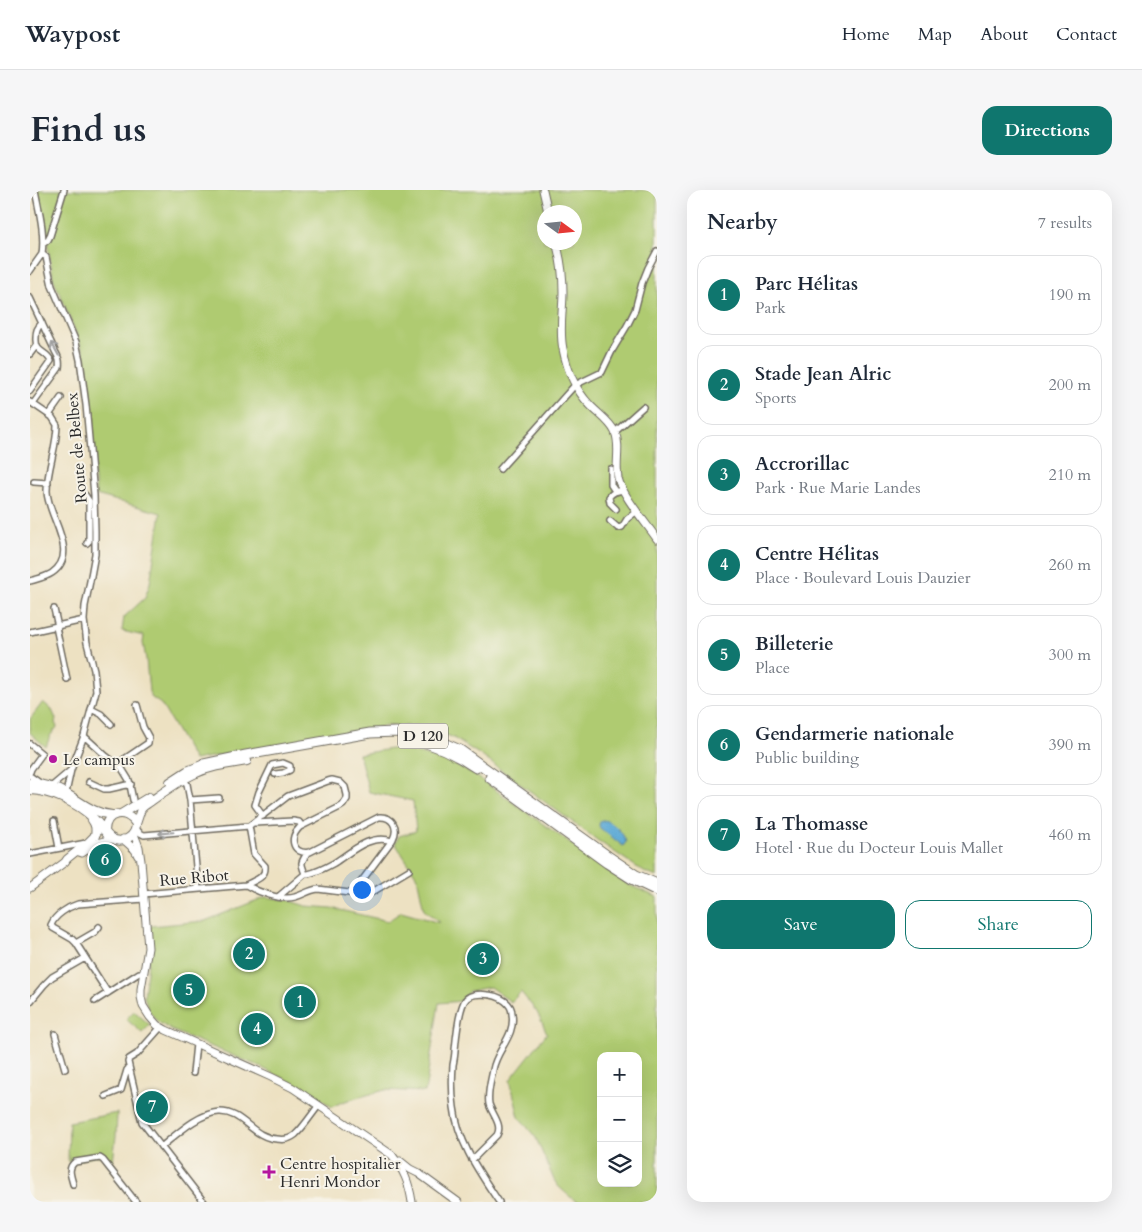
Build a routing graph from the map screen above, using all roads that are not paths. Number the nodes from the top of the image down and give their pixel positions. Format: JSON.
{"nodes":[{"id":1,"x":35,"y":190,"type":"edge"},
{"id":2,"x":64,"y":190,"type":"edge"},
{"id":3,"x":543,"y":190,"type":"edge"},
{"id":4,"x":546,"y":205,"type":"edge"},
{"id":5,"x":43,"y":244,"type":"junction"},
{"id":6,"x":558,"y":250,"type":"edge"},
{"id":7,"x":657,"y":251,"type":"edge"},
{"id":8,"x":42,"y":254,"type":"junction"},
{"id":9,"x":30,"y":272,"type":"edge"},
{"id":10,"x":30,"y":298,"type":"edge"},
{"id":11,"x":42,"y":323,"type":"junction"},
{"id":12,"x":36,"y":346,"type":"junction"},
{"id":13,"x":30,"y":354,"type":"edge"},
{"id":14,"x":575,"y":385,"type":"junction"},
{"id":15,"x":30,"y":391,"type":"edge"},
{"id":16,"x":61,"y":398,"type":"dead end"},
{"id":17,"x":32,"y":403,"type":"edge"},
{"id":18,"x":644,"y":407,"type":"dead end"},
{"id":19,"x":49,"y":415,"type":"junction"},
{"id":20,"x":615,"y":432,"type":"junction"},
{"id":21,"x":500,"y":469,"type":"dead end"},
{"id":22,"x":611,"y":470,"type":"dead end"},
{"id":23,"x":34,"y":482,"type":"dead end"},
{"id":24,"x":48,"y":482,"type":"junction"},
{"id":25,"x":619,"y":491,"type":"junction"},
{"id":26,"x":85,"y":495,"type":"dead end"},
{"id":27,"x":616,"y":509,"type":"dead end"},
{"id":28,"x":637,"y":511,"type":"junction"},
{"id":29,"x":610,"y":521,"type":"dead end"},
{"id":30,"x":92,"y":531,"type":"junction"},
{"id":31,"x":657,"y":539,"type":"edge"},
{"id":32,"x":88,"y":543,"type":"dead end"},
{"id":33,"x":30,"y":581,"type":"edge"},
{"id":34,"x":54,"y":609,"type":"dead end"},
{"id":35,"x":84,"y":620,"type":"junction"},
{"id":36,"x":57,"y":627,"type":"junction"},
{"id":37,"x":30,"y":632,"type":"edge"},
{"id":38,"x":67,"y":680,"type":"dead end"},
{"id":39,"x":136,"y":705,"type":"dead end"},
{"id":40,"x":92,"y":709,"type":"junction"},
{"id":41,"x":111,"y":724,"type":"dead end"},
{"id":42,"x":84,"y":736,"type":"junction"},
{"id":43,"x":30,"y":744,"type":"edge"},
{"id":44,"x":247,"y":761,"type":"joint"},
{"id":45,"x":118,"y":764,"type":"junction"},
{"id":46,"x":204,"y":764,"type":"joint"},
{"id":47,"x":30,"y":770,"type":"edge"},
{"id":48,"x":71,"y":770,"type":"junction"},
{"id":49,"x":275,"y":774,"type":"dead end"},
{"id":50,"x":30,"y":776,"type":"edge"},
{"id":51,"x":183,"y":779,"type":"junction"},
{"id":52,"x":89,"y":782,"type":"dead end"},
{"id":53,"x":30,"y":783,"type":"edge"},
{"id":54,"x":42,"y":784,"type":"junction"},
{"id":55,"x":130,"y":784,"type":"junction"},
{"id":56,"x":51,"y":787,"type":"junction"},
{"id":57,"x":30,"y":790,"type":"edge"},
{"id":58,"x":66,"y":793,"type":"junction"},
{"id":59,"x":219,"y":798,"type":"dead end"},
{"id":60,"x":133,"y":800,"type":"dead end"},
{"id":61,"x":190,"y":800,"type":"junction"},
{"id":62,"x":84,"y":811,"type":"junction"},
{"id":63,"x":121,"y":814,"type":"junction"},
{"id":64,"x":112,"y":816,"type":"junction"},
{"id":65,"x":263,"y":816,"type":"junction"},
{"id":66,"x":54,"y":822,"type":"dead end"},
{"id":67,"x":252,"y":824,"type":"junction"},
{"id":68,"x":302,"y":826,"type":"junction"},
{"id":69,"x":104,"y":827,"type":"junction"},
{"id":70,"x":135,"y":829,"type":"junction"},
{"id":71,"x":192,"y":830,"type":"junction"},
{"id":72,"x":95,"y":836,"type":"junction"},
{"id":73,"x":112,"y":839,"type":"junction"},
{"id":74,"x":123,"y":839,"type":"junction"},
{"id":75,"x":392,"y":841,"type":"junction"},
{"id":76,"x":88,"y":842,"type":"junction"},
{"id":77,"x":67,"y":847,"type":"junction"},
{"id":78,"x":59,"y":848,"type":"junction"},
{"id":79,"x":79,"y":852,"type":"junction"},
{"id":80,"x":307,"y":853,"type":"junction"},
{"id":81,"x":30,"y":854,"type":"edge"},
{"id":82,"x":141,"y":861,"type":"junction"},
{"id":83,"x":409,"y":870,"type":"dead end"},
{"id":84,"x":305,"y":874,"type":"junction"},
{"id":85,"x":657,"y":884,"type":"edge"},
{"id":86,"x":246,"y":885,"type":"junction"},
{"id":87,"x":30,"y":888,"type":"edge"},
{"id":88,"x":198,"y":889,"type":"junction"},
{"id":89,"x":657,"y":891,"type":"edge"},
{"id":90,"x":352,"y":894,"type":"junction"},
{"id":91,"x":143,"y":897,"type":"junction"},
{"id":92,"x":278,"y":897,"type":"junction"},
{"id":93,"x":100,"y":927,"type":"dead end"},
{"id":94,"x":76,"y":943,"type":"junction"},
{"id":95,"x":85,"y":958,"type":"junction"},
{"id":96,"x":144,"y":974,"type":"junction"},
{"id":97,"x":108,"y":993,"type":"junction"},
{"id":98,"x":94,"y":1001,"type":"dead end"},
{"id":99,"x":30,"y":1002,"type":"edge"},
{"id":100,"x":161,"y":1027,"type":"junction"},
{"id":101,"x":55,"y":1034,"type":"dead end"},
{"id":102,"x":196,"y":1044,"type":"junction"},
{"id":103,"x":130,"y":1068,"type":"junction"},
{"id":104,"x":65,"y":1069,"type":"dead end"},
{"id":105,"x":193,"y":1073,"type":"dead end"},
{"id":106,"x":106,"y":1096,"type":"dead end"},
{"id":107,"x":319,"y":1105,"type":"junction"},
{"id":108,"x":161,"y":1147,"type":"junction"},
{"id":109,"x":392,"y":1155,"type":"junction"},
{"id":110,"x":472,"y":1160,"type":"junction"},
{"id":111,"x":425,"y":1178,"type":"junction"},
{"id":112,"x":73,"y":1184,"type":"dead end"},
{"id":113,"x":410,"y":1188,"type":"junction"},
{"id":114,"x":136,"y":1202,"type":"edge"},
{"id":115,"x":204,"y":1202,"type":"edge"},
{"id":116,"x":412,"y":1202,"type":"edge"},
{"id":117,"x":458,"y":1202,"type":"edge"},
{"id":118,"x":499,"y":1202,"type":"edge"}],
"edges":[{"from":1,"to":5,"type":"street","name":"Route de Belbex"},
{"from":2,"to":5,"type":"street"},
{"from":3,"to":4,"type":"street"},
{"from":5,"to":8,"type":"street","name":"Route de Belbex"},
{"from":6,"to":14,"type":"street"},
{"from":7,"to":14,"type":"street"},
{"from":8,"to":9,"type":"street"},
{"from":8,"to":30,"type":"street","name":"Route de Belbex"},
{"from":10,"to":11,"type":"street"},
{"from":11,"to":12,"type":"street"},
{"from":17,"to":11,"type":"street","one_way":true},
{"from":12,"to":13,"type":"street"},
{"from":12,"to":15,"type":"street"},
{"from":14,"to":20,"type":"street"},
{"from":14,"to":21,"type":"street"},
{"from":16,"to":19,"type":"street"},
{"from":17,"to":19,"type":"street"},
{"from":18,"to":20,"type":"street"},
{"from":19,"to":24,"type":"street"},
{"from":20,"to":25,"type":"street"},
{"from":22,"to":25,"type":"street"},
{"from":23,"to":24,"type":"street"},
{"from":24,"to":33,"type":"street"},
{"from":25,"to":27,"type":"street"},
{"from":25,"to":28,"type":"street"},
{"from":26,"to":30,"type":"street"},
{"from":28,"to":29,"type":"street"},
{"from":28,"to":31,"type":"street"},
{"from":30,"to":32,"type":"street"},
{"from":30,"to":35,"type":"street","name":"Route de Belbex"},
{"from":34,"to":36,"type":"street"},
{"from":35,"to":36,"type":"street"},
{"from":35,"to":40,"type":"street","name":"Route de Belbex"},
{"from":36,"to":37,"type":"street"},
{"from":36,"to":38,"type":"street"},
{"from":39,"to":45,"type":"street"},
{"from":40,"to":41,"type":"street"},
{"from":40,"to":42,"type":"street","name":"Route de Belbex"},
{"from":42,"to":45,"type":"street"},
{"from":42,"to":48,"type":"street","name":"Route de Belbex"},
{"from":43,"to":47,"type":"street"},
{"from":44,"to":51,"type":"main road","number":"D 120"},
{"from":44,"to":89,"type":"highway","number":"D 120"},
{"from":45,"to":55,"type":"street"},
{"from":46,"to":63,"type":"main road","number":"D 120"},
{"from":46,"to":85,"type":"highway","number":"D 120"},
{"from":48,"to":56,"type":"street","name":"Route de Belbex"},
{"from":48,"to":58,"type":"street","name":"Route de Belbex"},
{"from":49,"to":65,"type":"street"},
{"from":50,"to":54,"type":"street"},
{"from":51,"to":61,"type":"street"},
{"from":51,"to":70,"type":"main road","number":"D 120"},
{"from":52,"to":55,"type":"street"},
{"from":53,"to":54,"type":"main road"},
{"from":54,"to":56,"type":"main road"},
{"from":55,"to":60,"type":"street"},
{"from":56,"to":58,"type":"main road"},
{"from":57,"to":62,"type":"main road"},
{"from":58,"to":64,"type":"main road"},
{"from":59,"to":61,"type":"street"},
{"from":61,"to":71,"type":"street"},
{"from":62,"to":69,"type":"main road"},
{"from":62,"to":72,"type":"main road"},
{"from":63,"to":64,"type":"main road"},
{"from":63,"to":70,"type":"main road"},
{"from":64,"to":69,"type":"main road"},
{"from":65,"to":67,"type":"street"},
{"from":65,"to":68,"type":"street"},
{"from":66,"to":78,"type":"street"},
{"from":67,"to":68,"type":"street"},
{"from":67,"to":71,"type":"street"},
{"from":67,"to":86,"type":"street"},
{"from":68,"to":80,"type":"street"},
{"from":69,"to":72,"type":"street"},
{"from":69,"to":73,"type":"main road"},
{"from":71,"to":70,"type":"street","one_way":true},
{"from":70,"to":74,"type":"main road"},
{"from":70,"to":82,"type":"street"},
{"from":71,"to":88,"type":"street"},
{"from":72,"to":76,"type":"street"},
{"from":73,"to":74,"type":"main road"},
{"from":73,"to":79,"type":"street"},
{"from":74,"to":82,"type":"street"},
{"from":75,"to":80,"type":"street"},
{"from":75,"to":84,"type":"street"},
{"from":75,"to":90,"type":"street"},
{"from":76,"to":77,"type":"street"},
{"from":76,"to":79,"type":"street"},
{"from":77,"to":78,"type":"street"},
{"from":77,"to":79,"type":"street"},
{"from":78,"to":81,"type":"street"},
{"from":79,"to":87,"type":"street"},
{"from":80,"to":84,"type":"street"},
{"from":82,"to":91,"type":"street"},
{"from":83,"to":90,"type":"street"},
{"from":84,"to":92,"type":"street"},
{"from":86,"to":88,"type":"street","name":"Rue Ribot"},
{"from":86,"to":92,"type":"street"},
{"from":88,"to":91,"type":"street","name":"Rue Ribot"},
{"from":90,"to":92,"type":"street"},
{"from":91,"to":94,"type":"street","name":"Rue Ribot"},
{"from":91,"to":96,"type":"street"},
{"from":93,"to":94,"type":"street"},
{"from":94,"to":95,"type":"street"},
{"from":95,"to":97,"type":"street"},
{"from":95,"to":99,"type":"street"},
{"from":96,"to":97,"type":"street"},
{"from":96,"to":100,"type":"street"},
{"from":97,"to":98,"type":"street"},
{"from":100,"to":102,"type":"street"},
{"from":100,"to":103,"type":"street"},
{"from":101,"to":104,"type":"street"},
{"from":102,"to":105,"type":"street"},
{"from":102,"to":107,"type":"street"},
{"from":103,"to":106,"type":"street"},
{"from":103,"to":108,"type":"street"},
{"from":107,"to":108,"type":"street"},
{"from":107,"to":109,"type":"street"},
{"from":108,"to":115,"type":"street"},
{"from":109,"to":111,"type":"street"},
{"from":109,"to":113,"type":"street"},
{"from":110,"to":110,"type":"street"},
{"from":110,"to":118,"type":"street"},
{"from":111,"to":113,"type":"street"},
{"from":111,"to":117,"type":"street"},
{"from":112,"to":114,"type":"street"},
{"from":113,"to":116,"type":"street"}]}
